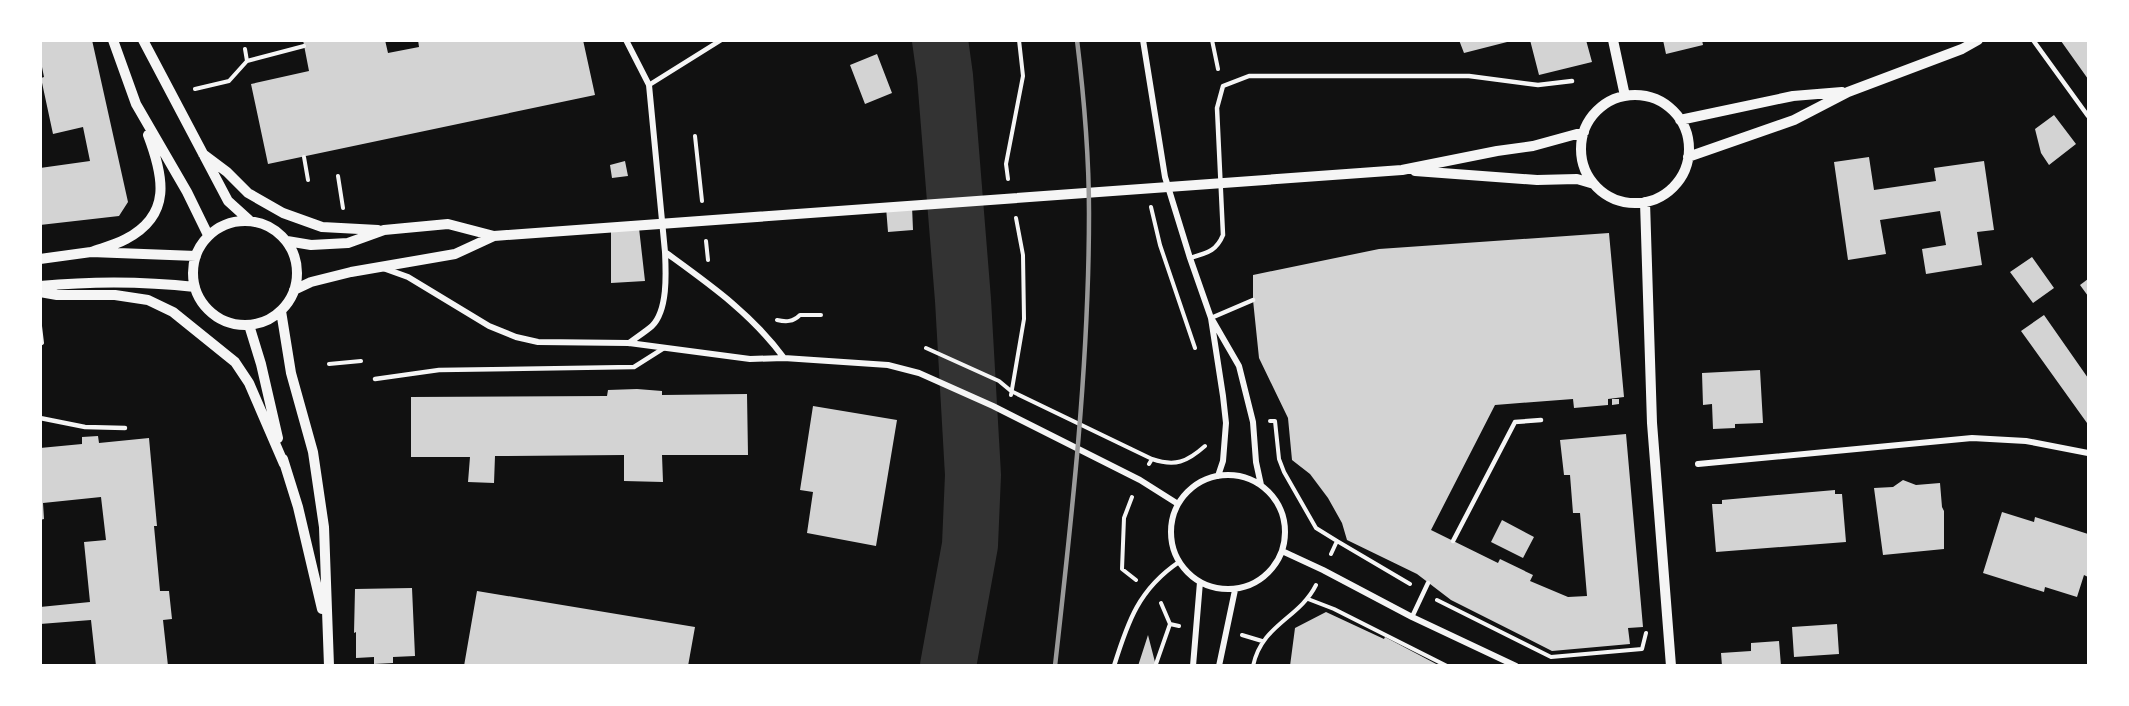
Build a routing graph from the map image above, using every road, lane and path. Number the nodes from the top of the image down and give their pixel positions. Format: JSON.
{"nodes":[{"id":1,"x":113,"y":40,"type":"edge"},
{"id":2,"x":143,"y":40,"type":"edge"},
{"id":3,"x":626,"y":40,"type":"edge"},
{"id":4,"x":722,"y":40,"type":"edge"},
{"id":5,"x":1019,"y":40,"type":"edge"},
{"id":6,"x":1143,"y":40,"type":"edge"},
{"id":7,"x":1212,"y":40,"type":"edge"},
{"id":8,"x":1613,"y":40,"type":"edge"},
{"id":9,"x":1978,"y":40,"type":"edge"},
{"id":10,"x":2033,"y":40,"type":"edge"},
{"id":11,"x":304,"y":46,"type":"dead end"},
{"id":12,"x":244,"y":49,"type":"dead end"},
{"id":13,"x":247,"y":61,"type":"junction"},
{"id":14,"x":1572,"y":81,"type":"dead end"},
{"id":15,"x":649,"y":85,"type":"junction"},
{"id":16,"x":1223,"y":86,"type":"junction"},
{"id":17,"x":195,"y":89,"type":"dead end"},
{"id":18,"x":1848,"y":92,"type":"junction"},
{"id":19,"x":1625,"y":96,"type":"junction"},
{"id":20,"x":136,"y":104,"type":"junction"},
{"id":21,"x":2088,"y":116,"type":"edge"},
{"id":22,"x":1680,"y":120,"type":"junction"},
{"id":23,"x":1584,"y":132,"type":"junction"},
{"id":24,"x":695,"y":136,"type":"dead end"},
{"id":25,"x":201,"y":153,"type":"junction"},
{"id":26,"x":304,"y":157,"type":"dead end"},
{"id":27,"x":1688,"y":158,"type":"junction"},
{"id":28,"x":1402,"y":170,"type":"junction"},
{"id":29,"x":338,"y":176,"type":"dead end"},
{"id":30,"x":308,"y":180,"type":"dead end"},
{"id":31,"x":1594,"y":184,"type":"junction"},
{"id":32,"x":1010,"y":187,"type":"dead end"},
{"id":33,"x":1645,"y":202,"type":"junction"},
{"id":34,"x":702,"y":205,"type":"dead end"},
{"id":35,"x":1014,"y":209,"type":"dead end"},
{"id":36,"x":344,"y":214,"type":"dead end"},
{"id":37,"x":249,"y":220,"type":"junction"},
{"id":38,"x":384,"y":230,"type":"junction"},
{"id":39,"x":208,"y":235,"type":"junction"},
{"id":40,"x":494,"y":236,"type":"junction"},
{"id":41,"x":706,"y":239,"type":"dead end"},
{"id":42,"x":287,"y":241,"type":"junction"},
{"id":43,"x":91,"y":252,"type":"junction"},
{"id":44,"x":665,"y":252,"type":"junction"},
{"id":45,"x":196,"y":256,"type":"junction"},
{"id":46,"x":1190,"y":258,"type":"junction"},
{"id":47,"x":40,"y":259,"type":"edge"},
{"id":48,"x":708,"y":262,"type":"dead end"},
{"id":49,"x":380,"y":267,"type":"junction"},
{"id":50,"x":40,"y":286,"type":"edge"},
{"id":51,"x":195,"y":287,"type":"junction"},
{"id":52,"x":294,"y":290,"type":"junction"},
{"id":53,"x":40,"y":292,"type":"edge"},
{"id":54,"x":1253,"y":300,"type":"dead end"},
{"id":55,"x":281,"y":311,"type":"junction"},
{"id":56,"x":821,"y":315,"type":"dead end"},
{"id":57,"x":771,"y":316,"type":"dead end"},
{"id":58,"x":1211,"y":318,"type":"junction"},
{"id":59,"x":249,"y":325,"type":"junction"},
{"id":60,"x":40,"y":326,"type":"edge"},
{"id":61,"x":629,"y":343,"type":"junction"},
{"id":62,"x":40,"y":344,"type":"edge"},
{"id":63,"x":664,"y":348,"type":"junction"},
{"id":64,"x":927,"y":348,"type":"dead end"},
{"id":65,"x":784,"y":358,"type":"junction"},
{"id":66,"x":361,"y":361,"type":"dead end"},
{"id":67,"x":329,"y":364,"type":"dead end"},
{"id":68,"x":375,"y":379,"type":"dead end"},
{"id":69,"x":1011,"y":391,"type":"junction"},
{"id":70,"x":1008,"y":414,"type":"junction"},
{"id":71,"x":40,"y":418,"type":"edge"},
{"id":72,"x":1541,"y":420,"type":"dead end"},
{"id":73,"x":1253,"y":422,"type":"junction"},
{"id":74,"x":125,"y":428,"type":"dead end"},
{"id":75,"x":2088,"y":453,"type":"edge"},
{"id":76,"x":1152,"y":459,"type":"dead end"},
{"id":77,"x":284,"y":464,"type":"junction"},
{"id":78,"x":1698,"y":464,"type":"dead end"},
{"id":79,"x":1218,"y":476,"type":"junction"},
{"id":80,"x":1260,"y":485,"type":"junction"},
{"id":81,"x":1178,"y":504,"type":"junction"},
{"id":82,"x":1453,"y":540,"type":"dead end"},
{"id":83,"x":1337,"y":541,"type":"junction"},
{"id":84,"x":1282,"y":551,"type":"junction"},
{"id":85,"x":1179,"y":562,"type":"junction"},
{"id":86,"x":1323,"y":570,"type":"junction"},
{"id":87,"x":1200,"y":582,"type":"junction"},
{"id":88,"x":1428,"y":583,"type":"dead end"},
{"id":89,"x":1235,"y":590,"type":"junction"},
{"id":90,"x":1423,"y":592,"type":"junction"},
{"id":91,"x":1308,"y":599,"type":"junction"},
{"id":92,"x":1412,"y":617,"type":"junction"},
{"id":93,"x":1170,"y":624,"type":"dead end"},
{"id":94,"x":1647,"y":630,"type":"dead end"},
{"id":95,"x":328,"y":633,"type":"junction"},
{"id":96,"x":1156,"y":664,"type":"edge"},
{"id":97,"x":329,"y":666,"type":"edge"},
{"id":98,"x":1114,"y":666,"type":"edge"},
{"id":99,"x":1193,"y":666,"type":"edge"},
{"id":100,"x":1220,"y":666,"type":"edge"},
{"id":101,"x":1253,"y":666,"type":"edge"},
{"id":102,"x":1447,"y":666,"type":"edge"},
{"id":103,"x":1515,"y":666,"type":"edge"},
{"id":104,"x":1671,"y":666,"type":"edge"}],
"edges":[{"from":1,"to":20,"type":"street"},
{"from":2,"to":25,"type":"street"},
{"from":3,"to":15,"type":"street"},
{"from":4,"to":15,"type":"lane"},
{"from":5,"to":32,"type":"path"},
{"from":6,"to":46,"type":"street"},
{"from":7,"to":16,"type":"path"},
{"from":8,"to":19,"type":"street"},
{"from":9,"to":18,"type":"street"},
{"from":10,"to":21,"type":"lane"},
{"from":11,"to":13,"type":"path"},
{"from":12,"to":13,"type":"path"},
{"from":13,"to":17,"type":"path"},
{"from":14,"to":16,"type":"lane"},
{"from":15,"to":44,"type":"street"},
{"from":16,"to":46,"type":"lane"},
{"from":18,"to":22,"type":"street"},
{"from":18,"to":27,"type":"street"},
{"from":19,"to":22,"type":"street"},
{"from":19,"to":23,"type":"street"},
{"from":20,"to":39,"type":"street"},
{"from":20,"to":43,"type":"street"},
{"from":22,"to":27,"type":"street"},
{"from":23,"to":28,"type":"street"},
{"from":23,"to":31,"type":"street"},
{"from":24,"to":34,"type":"path"},
{"from":25,"to":37,"type":"street"},
{"from":25,"to":38,"type":"street"},
{"from":26,"to":30,"type":"path"},
{"from":27,"to":33,"type":"street"},
{"from":28,"to":31,"type":"street"},
{"from":28,"to":40,"type":"street"},
{"from":29,"to":36,"type":"path"},
{"from":31,"to":33,"type":"street"},
{"from":33,"to":104,"type":"street"},
{"from":35,"to":69,"type":"path"},
{"from":37,"to":39,"type":"street"},
{"from":37,"to":42,"type":"street"},
{"from":38,"to":40,"type":"street"},
{"from":38,"to":42,"type":"street"},
{"from":39,"to":45,"type":"street"},
{"from":40,"to":49,"type":"street"},
{"from":41,"to":48,"type":"path"},
{"from":42,"to":52,"type":"street"},
{"from":43,"to":45,"type":"street"},
{"from":43,"to":47,"type":"street"},
{"from":44,"to":61,"type":"street"},
{"from":44,"to":65,"type":"street"},
{"from":45,"to":51,"type":"street"},
{"from":46,"to":58,"type":"street"},
{"from":49,"to":52,"type":"street"},
{"from":49,"to":61,"type":"street"},
{"from":50,"to":51,"type":"street"},
{"from":51,"to":59,"type":"street"},
{"from":52,"to":55,"type":"street"},
{"from":53,"to":77,"type":"street"},
{"from":54,"to":58,"type":"lane"},
{"from":55,"to":59,"type":"street"},
{"from":55,"to":95,"type":"street"},
{"from":56,"to":57,"type":"path"},
{"from":58,"to":73,"type":"street"},
{"from":58,"to":79,"type":"street"},
{"from":59,"to":77,"type":"street"},
{"from":60,"to":62,"type":"path"},
{"from":61,"to":63,"type":"street"},
{"from":63,"to":65,"type":"street"},
{"from":63,"to":68,"type":"lane"},
{"from":64,"to":69,"type":"path"},
{"from":65,"to":70,"type":"street"},
{"from":66,"to":67,"type":"path"},
{"from":69,"to":70,"type":"path"},
{"from":69,"to":76,"type":"path"},
{"from":70,"to":81,"type":"street"},
{"from":71,"to":74,"type":"lane"},
{"from":72,"to":82,"type":"lane"},
{"from":73,"to":80,"type":"street"},
{"from":73,"to":83,"type":"path"},
{"from":75,"to":78,"type":"street"},
{"from":77,"to":95,"type":"street"},
{"from":79,"to":80,"type":"street"},
{"from":79,"to":81,"type":"street"},
{"from":80,"to":84,"type":"street"},
{"from":81,"to":85,"type":"street"},
{"from":83,"to":86,"type":"path"},
{"from":83,"to":90,"type":"path"},
{"from":84,"to":86,"type":"street"},
{"from":84,"to":89,"type":"street"},
{"from":85,"to":87,"type":"street"},
{"from":85,"to":98,"type":"lane"},
{"from":86,"to":91,"type":"path"},
{"from":86,"to":92,"type":"street"},
{"from":87,"to":89,"type":"street"},
{"from":87,"to":99,"type":"street"},
{"from":88,"to":90,"type":"lane"},
{"from":89,"to":100,"type":"street"},
{"from":90,"to":92,"type":"lane"},
{"from":90,"to":94,"type":"path"},
{"from":91,"to":101,"type":"path"},
{"from":91,"to":102,"type":"path"},
{"from":92,"to":103,"type":"street"},
{"from":93,"to":96,"type":"path"},
{"from":95,"to":97,"type":"street"}]}
